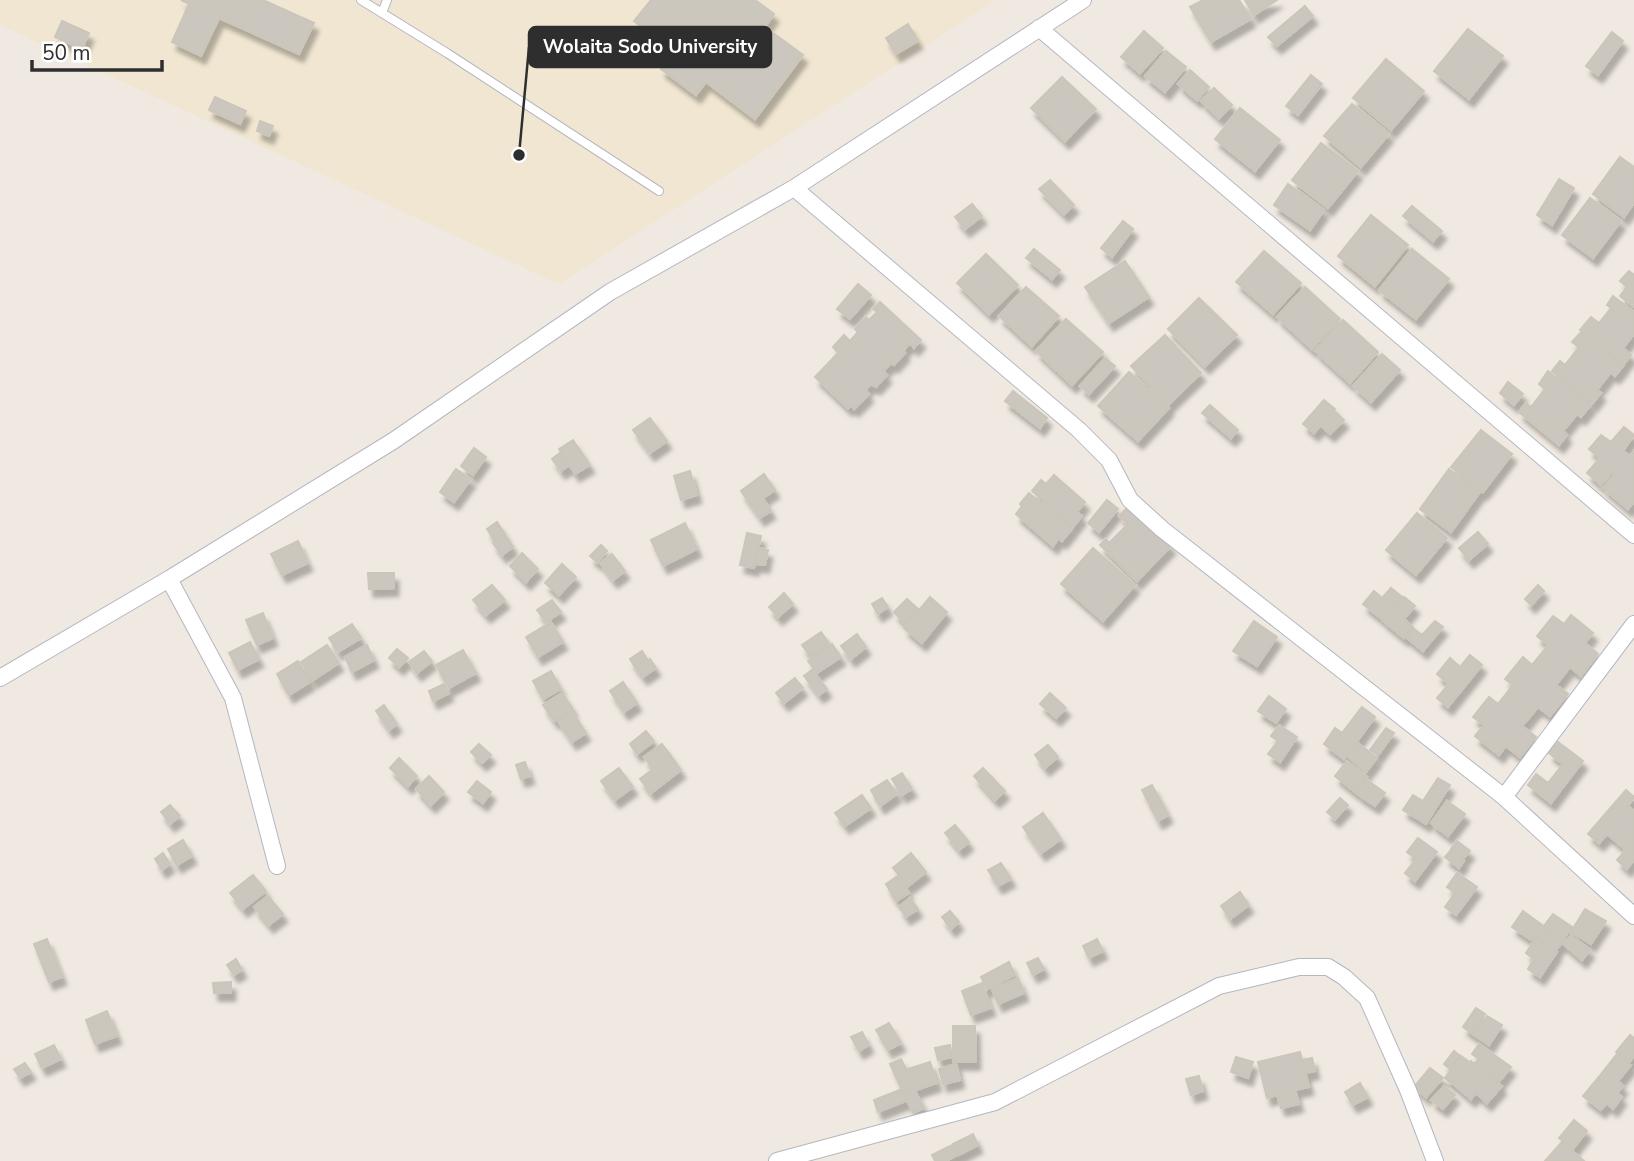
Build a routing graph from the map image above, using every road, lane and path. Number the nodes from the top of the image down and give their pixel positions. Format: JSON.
{"nodes":[{"id":1,"x":361,"y":0,"type":"edge"},
{"id":2,"x":387,"y":0,"type":"edge"},
{"id":3,"x":1083,"y":0,"type":"edge"},
{"id":4,"x":382,"y":13,"type":"junction"},
{"id":5,"x":1039,"y":28,"type":"junction"},
{"id":6,"x":794,"y":188,"type":"junction"},
{"id":7,"x":659,"y":191,"type":"dead end"},
{"id":8,"x":1634,"y":535,"type":"edge"},
{"id":9,"x":169,"y":579,"type":"junction"},
{"id":10,"x":1634,"y":624,"type":"edge"},
{"id":11,"x":0,"y":678,"type":"edge"},
{"id":12,"x":1504,"y":797,"type":"junction"},
{"id":13,"x":276,"y":866,"type":"dead end"},
{"id":14,"x":1634,"y":916,"type":"edge"},
{"id":15,"x":777,"y":1161,"type":"edge"},
{"id":16,"x":1435,"y":1161,"type":"edge"}],
"edges":[{"from":1,"to":4,"type":"lane"},
{"from":2,"to":4,"type":"lane"},
{"from":3,"to":5,"type":"street"},
{"from":4,"to":7,"type":"lane"},
{"from":5,"to":6,"type":"street"},
{"from":5,"to":8,"type":"street"},
{"from":6,"to":9,"type":"street"},
{"from":6,"to":12,"type":"street"},
{"from":9,"to":11,"type":"street"},
{"from":9,"to":13,"type":"street"},
{"from":10,"to":12,"type":"street"},
{"from":12,"to":14,"type":"street"},
{"from":15,"to":16,"type":"street"}]}
